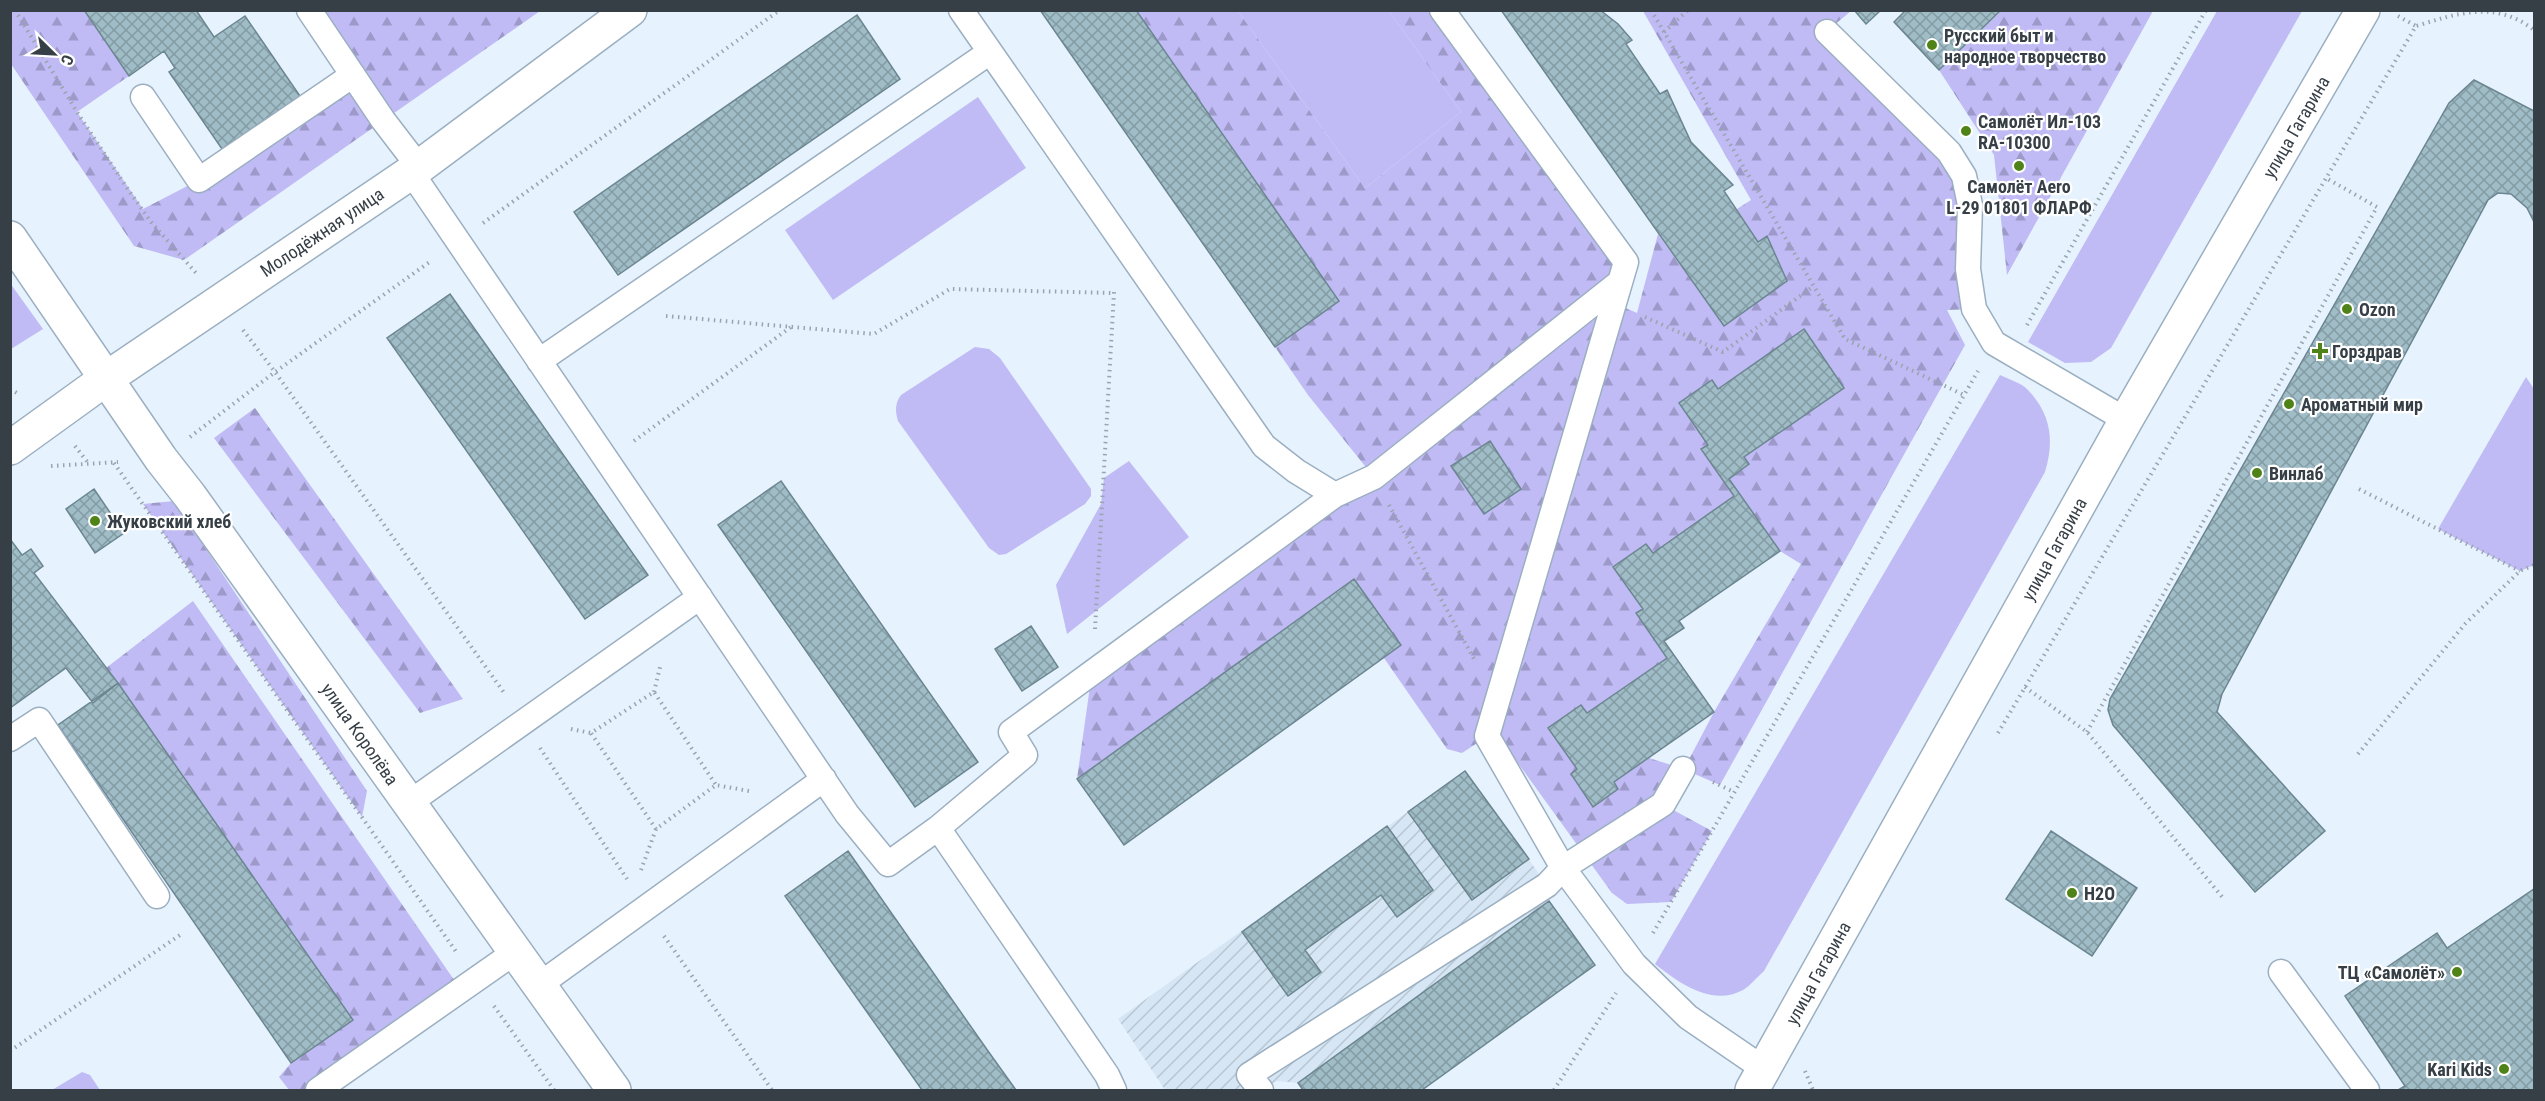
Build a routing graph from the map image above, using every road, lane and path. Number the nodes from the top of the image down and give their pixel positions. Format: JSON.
{"nodes":[{"id":1,"x":15,"y":10,"type":"edge"},
{"id":2,"x":309,"y":10,"type":"edge"},
{"id":3,"x":630,"y":10,"type":"edge"},
{"id":4,"x":961,"y":10,"type":"edge"},
{"id":5,"x":1442,"y":10,"type":"edge"},
{"id":6,"x":1651,"y":10,"type":"edge"},
{"id":7,"x":1688,"y":10,"type":"edge"},
{"id":8,"x":2206,"y":10,"type":"edge"},
{"id":9,"x":2363,"y":10,"type":"edge"},
{"id":10,"x":2469,"y":11,"type":"edge"},
{"id":11,"x":2535,"y":30,"type":"edge"},
{"id":12,"x":1664,"y":32,"type":"junction"},
{"id":13,"x":1827,"y":32,"type":"dead end"},
{"id":14,"x":990,"y":52,"type":"junction"},
{"id":15,"x":353,"y":75,"type":"junction"},
{"id":16,"x":143,"y":97,"type":"dead end"},
{"id":17,"x":415,"y":170,"type":"junction"},
{"id":18,"x":2326,"y":178,"type":"junction"},
{"id":19,"x":1117,"y":234,"type":"junction"},
{"id":20,"x":10,"y":238,"type":"edge"},
{"id":21,"x":1814,"y":286,"type":"junction"},
{"id":22,"x":1617,"y":292,"type":"junction"},
{"id":23,"x":1113,"y":293,"type":"junction"},
{"id":24,"x":220,"y":301,"type":"junction"},
{"id":25,"x":611,"y":311,"type":"junction"},
{"id":26,"x":791,"y":327,"type":"junction"},
{"id":27,"x":2000,"y":346,"type":"junction"},
{"id":28,"x":539,"y":361,"type":"junction"},
{"id":29,"x":107,"y":378,"type":"junction"},
{"id":30,"x":1964,"y":395,"type":"junction"},
{"id":31,"x":2126,"y":420,"type":"junction"},
{"id":32,"x":10,"y":448,"type":"edge"},
{"id":33,"x":161,"y":459,"type":"junction"},
{"id":34,"x":607,"y":460,"type":"junction"},
{"id":35,"x":114,"y":462,"type":"junction"},
{"id":36,"x":46,"y":466,"type":"dead end"},
{"id":37,"x":1374,"y":477,"type":"junction"},
{"id":38,"x":2359,"y":489,"type":"dead end"},
{"id":39,"x":1335,"y":495,"type":"junction"},
{"id":40,"x":2535,"y":565,"type":"edge"},
{"id":41,"x":2520,"y":570,"type":"junction"},
{"id":42,"x":700,"y":597,"type":"junction"},
{"id":43,"x":1092,"y":672,"type":"junction"},
{"id":44,"x":2025,"y":687,"type":"junction"},
{"id":45,"x":1498,"y":701,"type":"junction"},
{"id":46,"x":523,"y":722,"type":"junction"},
{"id":47,"x":2087,"y":732,"type":"junction"},
{"id":48,"x":1995,"y":738,"type":"dead end"},
{"id":49,"x":10,"y":739,"type":"edge"},
{"id":50,"x":2358,"y":754,"type":"dead end"},
{"id":51,"x":1683,"y":769,"type":"dead end"},
{"id":52,"x":824,"y":779,"type":"junction"},
{"id":53,"x":716,"y":785,"type":"junction"},
{"id":54,"x":794,"y":800,"type":"junction"},
{"id":55,"x":409,"y":803,"type":"junction"},
{"id":56,"x":938,"y":828,"type":"junction"},
{"id":57,"x":656,"y":829,"type":"junction"},
{"id":58,"x":1563,"y":868,"type":"junction"},
{"id":59,"x":158,"y":896,"type":"dead end"},
{"id":60,"x":640,"y":898,"type":"junction"},
{"id":61,"x":2223,"y":898,"type":"dead end"},
{"id":62,"x":183,"y":933,"type":"dead end"},
{"id":63,"x":515,"y":952,"type":"junction"},
{"id":64,"x":1634,"y":964,"type":"junction"},
{"id":65,"x":2281,"y":972,"type":"dead end"},
{"id":66,"x":476,"y":980,"type":"junction"},
{"id":67,"x":539,"y":985,"type":"junction"},
{"id":68,"x":10,"y":1051,"type":"edge"},
{"id":69,"x":1802,"y":1063,"type":"dead end"},
{"id":70,"x":1758,"y":1080,"type":"edge"},
{"id":71,"x":318,"y":1090,"type":"edge"},
{"id":72,"x":554,"y":1090,"type":"edge"},
{"id":73,"x":614,"y":1090,"type":"edge"},
{"id":74,"x":772,"y":1090,"type":"edge"},
{"id":75,"x":1114,"y":1090,"type":"edge"},
{"id":76,"x":1261,"y":1090,"type":"edge"},
{"id":77,"x":1554,"y":1090,"type":"edge"},
{"id":78,"x":1813,"y":1090,"type":"edge"},
{"id":79,"x":2367,"y":1090,"type":"edge"}],
"edges":[{"from":1,"to":24,"type":"path"},
{"from":2,"to":15,"type":"lane"},
{"from":3,"to":17,"type":"main road","name":"Молодёжная улица"},
{"from":4,"to":14,"type":"lane"},
{"from":5,"to":22,"type":"lane"},
{"from":6,"to":12,"type":"path"},
{"from":7,"to":12,"type":"path"},
{"from":8,"to":27,"type":"path"},
{"from":9,"to":31,"type":"main road","name":"улица Гагарина"},
{"from":10,"to":11,"type":"path"},
{"from":10,"to":18,"type":"path"},
{"from":12,"to":21,"type":"path"},
{"from":13,"to":27,"type":"lane"},
{"from":14,"to":19,"type":"lane"},
{"from":14,"to":25,"type":"lane"},
{"from":15,"to":16,"type":"lane"},
{"from":15,"to":17,"type":"lane"},
{"from":17,"to":24,"type":"main road","name":"Молодёжная улица"},
{"from":17,"to":28,"type":"lane"},
{"from":18,"to":44,"type":"path"},
{"from":18,"to":47,"type":"path"},
{"from":19,"to":23,"type":"path"},
{"from":19,"to":39,"type":"lane"},
{"from":20,"to":29,"type":"main road","name":"улица Королёва"},
{"from":21,"to":22,"type":"path"},
{"from":21,"to":30,"type":"path"},
{"from":22,"to":37,"type":"lane"},
{"from":22,"to":45,"type":"lane"},
{"from":23,"to":26,"type":"path"},
{"from":23,"to":43,"type":"path"},
{"from":24,"to":29,"type":"main road","name":"Молодёжная улица"},
{"from":24,"to":46,"type":"path"},
{"from":25,"to":26,"type":"path"},
{"from":25,"to":28,"type":"lane"},
{"from":26,"to":34,"type":"path"},
{"from":27,"to":30,"type":"path"},
{"from":27,"to":31,"type":"lane"},
{"from":28,"to":34,"type":"lane"},
{"from":29,"to":32,"type":"main road","name":"Молодёжная улица"},
{"from":29,"to":33,"type":"main road","name":"улица Королёва"},
{"from":30,"to":64,"type":"path"},
{"from":31,"to":70,"type":"main road","name":"улица Гагарина"},
{"from":33,"to":35,"type":"path"},
{"from":33,"to":55,"type":"main road","name":"улица Королёва"},
{"from":34,"to":42,"type":"lane"},
{"from":35,"to":36,"type":"path"},
{"from":35,"to":66,"type":"path"},
{"from":37,"to":39,"type":"lane"},
{"from":37,"to":45,"type":"path"},
{"from":38,"to":41,"type":"path"},
{"from":39,"to":43,"type":"lane"},
{"from":40,"to":41,"type":"path"},
{"from":41,"to":50,"type":"path"},
{"from":42,"to":46,"type":"lane"},
{"from":42,"to":52,"type":"lane"},
{"from":43,"to":56,"type":"lane"},
{"from":44,"to":47,"type":"path"},
{"from":44,"to":48,"type":"path"},
{"from":45,"to":58,"type":"lane"},
{"from":46,"to":55,"type":"lane"},
{"from":46,"to":60,"type":"path"},
{"from":47,"to":61,"type":"path"},
{"from":49,"to":59,"type":"lane"},
{"from":51,"to":58,"type":"lane"},
{"from":52,"to":54,"type":"lane"},
{"from":52,"to":56,"type":"lane"},
{"from":53,"to":54,"type":"path"},
{"from":53,"to":57,"type":"path"},
{"from":53,"to":57,"type":"path"},
{"from":54,"to":60,"type":"lane"},
{"from":55,"to":63,"type":"main road","name":"улица Королёва"},
{"from":56,"to":75,"type":"lane"},
{"from":57,"to":60,"type":"path"},
{"from":58,"to":64,"type":"lane"},
{"from":58,"to":76,"type":"lane"},
{"from":60,"to":67,"type":"lane"},
{"from":60,"to":74,"type":"path"},
{"from":62,"to":68,"type":"path"},
{"from":63,"to":66,"type":"lane"},
{"from":63,"to":67,"type":"main road","name":"улица Королёва"},
{"from":64,"to":70,"type":"lane"},
{"from":64,"to":77,"type":"path"},
{"from":65,"to":79,"type":"lane"},
{"from":66,"to":71,"type":"lane"},
{"from":66,"to":72,"type":"path"},
{"from":67,"to":73,"type":"main road","name":"улица Королёва"},
{"from":69,"to":78,"type":"path"}]}
